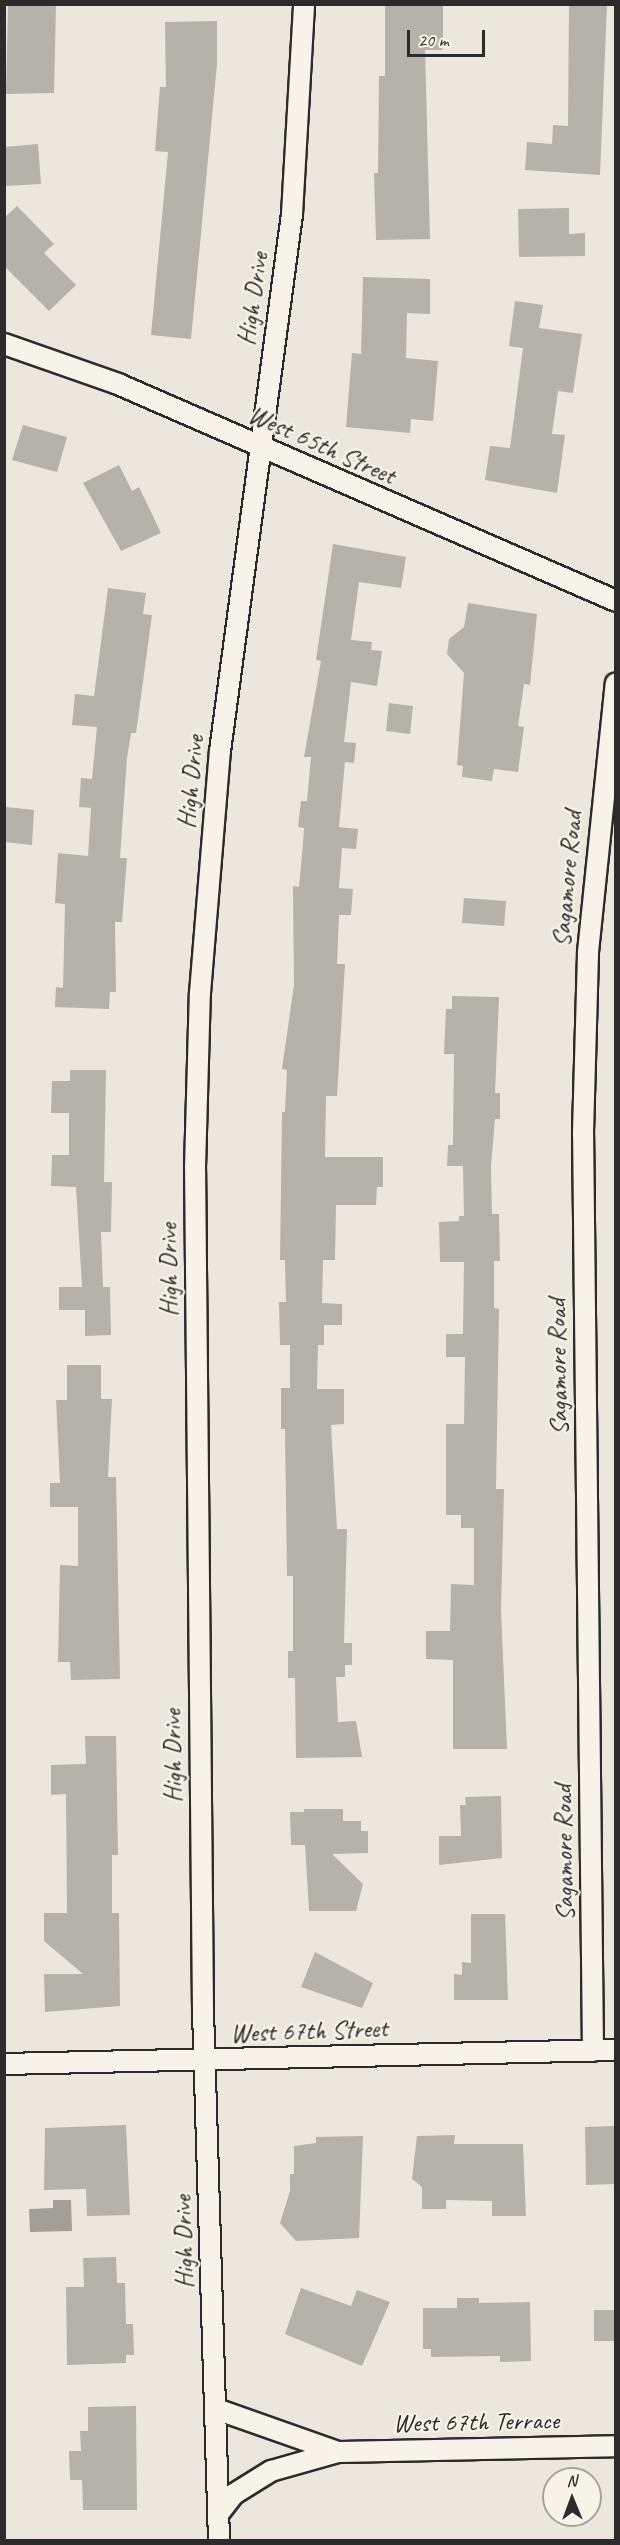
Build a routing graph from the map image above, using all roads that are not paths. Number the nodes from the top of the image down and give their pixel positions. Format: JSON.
{"nodes":[{"id":1,"x":304,"y":4,"type":"edge"},
{"id":2,"x":4,"y":344,"type":"edge"},
{"id":3,"x":260,"y":447,"type":"junction"},
{"id":4,"x":615,"y":601,"type":"edge"},
{"id":5,"x":615,"y":683,"type":"edge"},
{"id":6,"x":615,"y":2050,"type":"edge"},
{"id":7,"x":593,"y":2051,"type":"junction"},
{"id":8,"x":206,"y":2061,"type":"junction"},
{"id":9,"x":4,"y":2064,"type":"edge"},
{"id":10,"x":216,"y":2409,"type":"junction"},
{"id":11,"x":615,"y":2446,"type":"edge"},
{"id":12,"x":338,"y":2452,"type":"junction"},
{"id":13,"x":219,"y":2513,"type":"junction"},
{"id":14,"x":219,"y":2541,"type":"edge"}],
"edges":[{"from":1,"to":3,"type":"street","name":"High Drive"},
{"from":2,"to":3,"type":"street","name":"West 65th Street"},
{"from":3,"to":4,"type":"street","name":"West 65th Street"},
{"from":3,"to":8,"type":"street","name":"High Drive"},
{"from":5,"to":7,"type":"street","name":"Sagamore Road"},
{"from":6,"to":7,"type":"street","name":"West 67th Street"},
{"from":7,"to":8,"type":"street","name":"West 67th Street"},
{"from":8,"to":9,"type":"street","name":"West 67th Street"},
{"from":8,"to":10,"type":"street","name":"High Drive"},
{"from":10,"to":12,"type":"street","name":"West 67th Terrace"},
{"from":10,"to":13,"type":"street","name":"High Drive"},
{"from":11,"to":12,"type":"street","name":"West 67th Terrace"},
{"from":12,"to":13,"type":"street","name":"West 67th Terrace"},
{"from":13,"to":14,"type":"street","name":"High Drive"}]}
